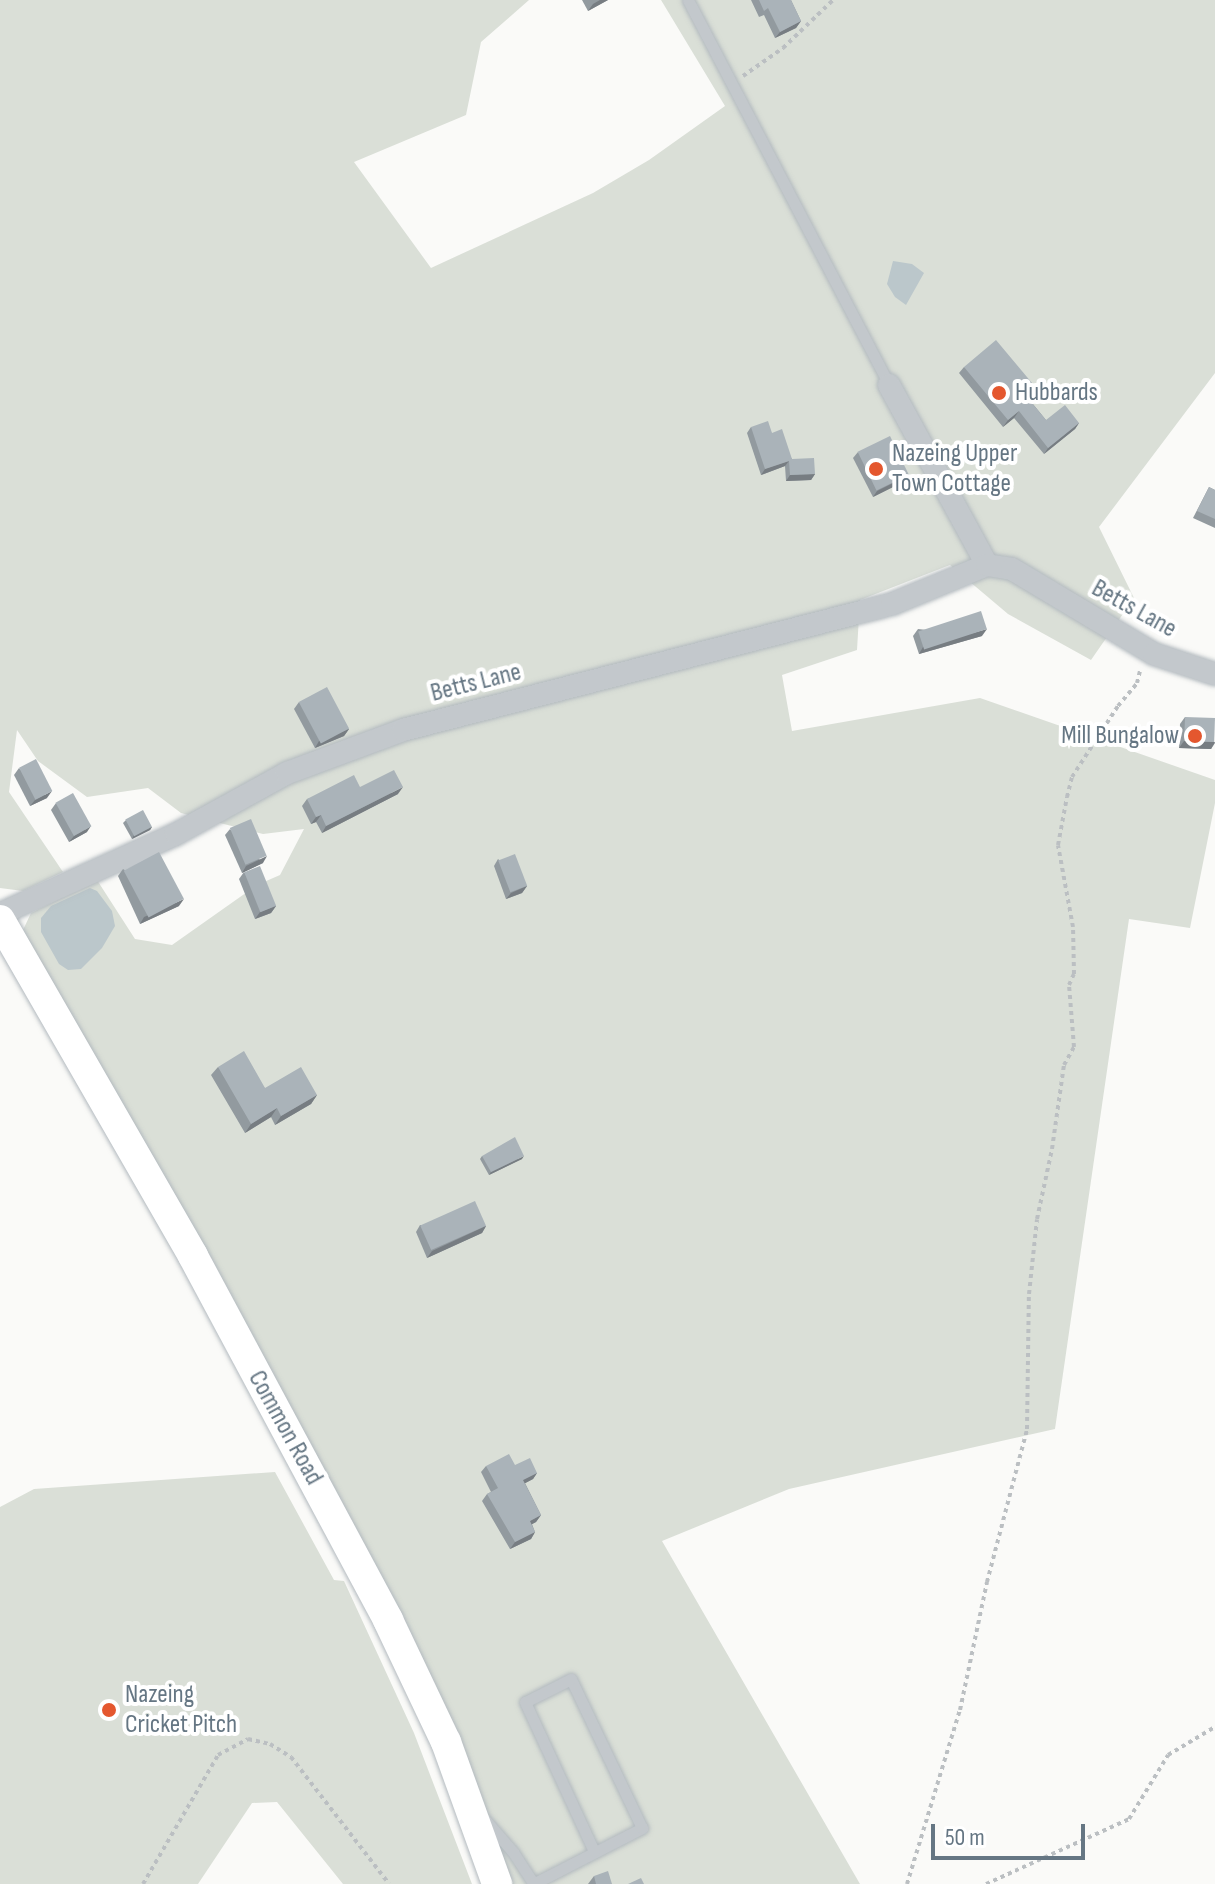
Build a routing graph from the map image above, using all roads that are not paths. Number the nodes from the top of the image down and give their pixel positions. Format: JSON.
{"nodes":[{"id":1,"x":688,"y":0,"type":"edge"},
{"id":2,"x":889,"y":385,"type":"joint"},
{"id":3,"x":987,"y":565,"type":"junction"},
{"id":4,"x":1215,"y":674,"type":"edge"},
{"id":5,"x":2,"y":928,"type":"edge"},
{"id":6,"x":469,"y":1804,"type":"junction"},
{"id":7,"x":594,"y":1851,"type":"junction"},
{"id":8,"x":497,"y":1884,"type":"edge"},
{"id":9,"x":533,"y":1884,"type":"edge"}],
"edges":[{"from":1,"to":2,"type":"lane"},
{"from":2,"to":3,"type":"street"},
{"from":3,"to":4,"type":"street","name":"Betts Lane"},
{"from":3,"to":5,"type":"street","name":"Betts Lane"},
{"from":5,"to":6,"type":"street","name":"Common Road"},
{"from":6,"to":8,"type":"street","name":"Common Road"},
{"from":6,"to":9,"type":"lane"},
{"from":7,"to":7,"type":"lane"},
{"from":7,"to":9,"type":"lane"}]}
